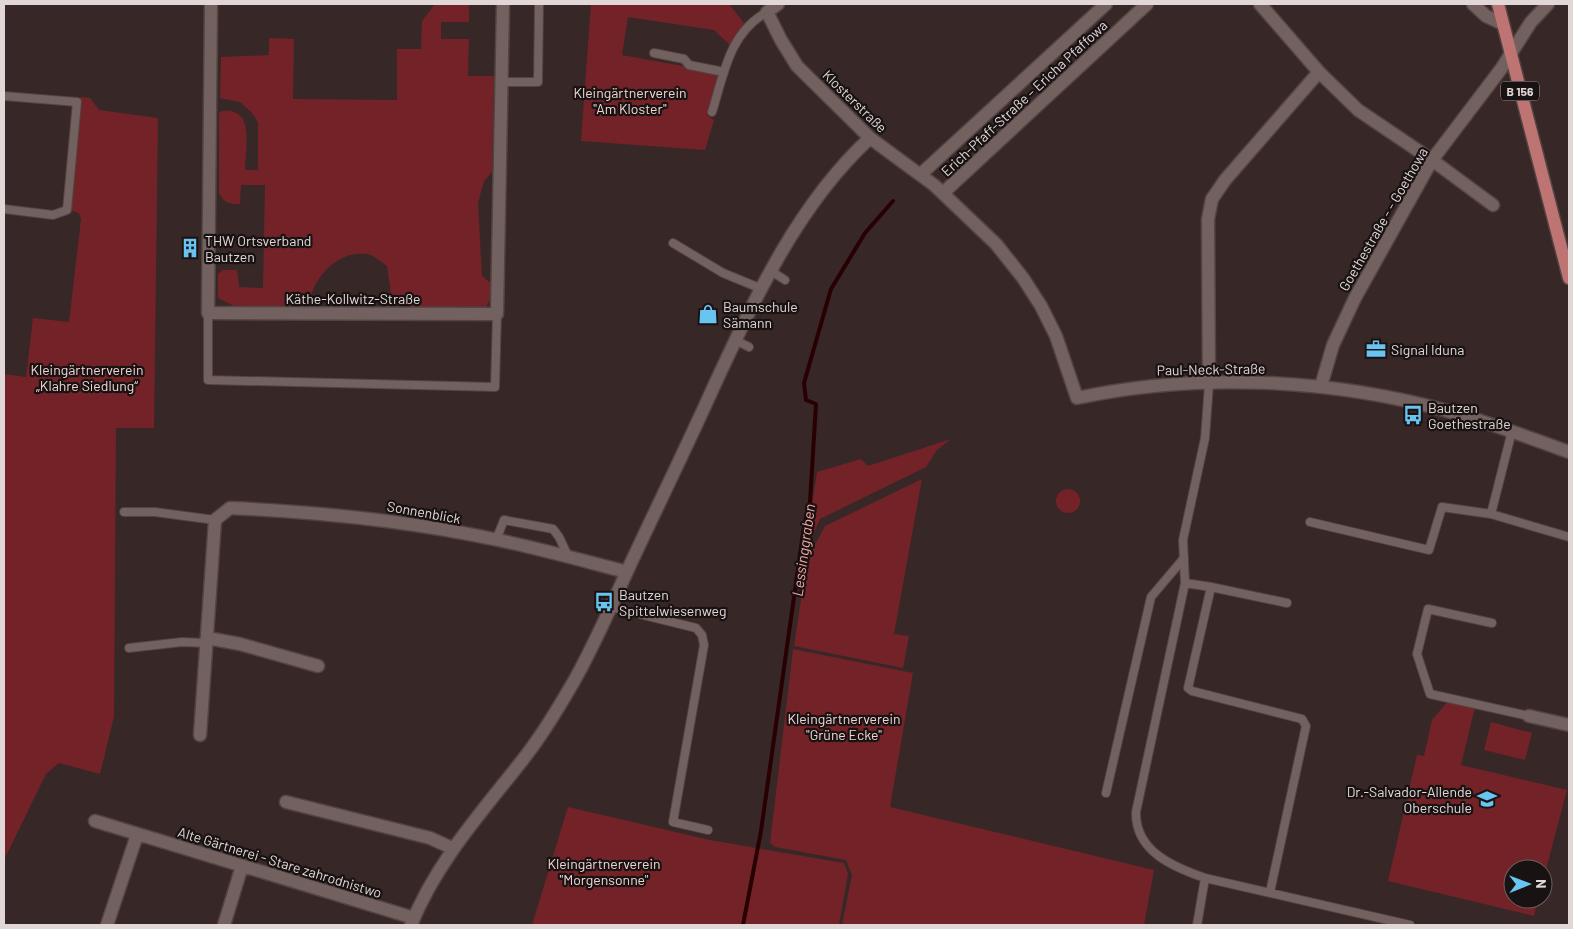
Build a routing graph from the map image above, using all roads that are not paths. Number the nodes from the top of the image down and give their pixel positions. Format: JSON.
{"nodes":[{"id":1,"x":211,"y":4,"type":"edge"},
{"id":2,"x":503,"y":4,"type":"edge"},
{"id":3,"x":539,"y":4,"type":"edge"},
{"id":4,"x":778,"y":4,"type":"edge"},
{"id":5,"x":1106,"y":4,"type":"edge"},
{"id":6,"x":1147,"y":4,"type":"edge"},
{"id":7,"x":1260,"y":4,"type":"edge"},
{"id":8,"x":1473,"y":4,"type":"edge"},
{"id":9,"x":1498,"y":4,"type":"edge"},
{"id":10,"x":1548,"y":4,"type":"edge"},
{"id":11,"x":767,"y":12,"type":"junction"},
{"id":12,"x":1503,"y":24,"type":"junction"},
{"id":13,"x":654,"y":53,"type":"dead end"},
{"id":14,"x":1511,"y":54,"type":"junction"},
{"id":15,"x":724,"y":72,"type":"junction"},
{"id":16,"x":1319,"y":72,"type":"junction"},
{"id":17,"x":501,"y":82,"type":"junction"},
{"id":18,"x":4,"y":96,"type":"edge"},
{"id":19,"x":712,"y":112,"type":"dead end"},
{"id":20,"x":870,"y":138,"type":"junction"},
{"id":21,"x":1432,"y":160,"type":"junction"},
{"id":22,"x":921,"y":174,"type":"junction"},
{"id":23,"x":943,"y":193,"type":"junction"},
{"id":24,"x":1494,"y":205,"type":"dead end"},
{"id":25,"x":4,"y":209,"type":"edge"},
{"id":26,"x":673,"y":243,"type":"dead end"},
{"id":27,"x":771,"y":272,"type":"junction"},
{"id":28,"x":1569,"y":278,"type":"edge"},
{"id":29,"x":785,"y":280,"type":"dead end"},
{"id":30,"x":762,"y":289,"type":"junction"},
{"id":31,"x":208,"y":313,"type":"junction"},
{"id":32,"x":497,"y":314,"type":"junction"},
{"id":33,"x":735,"y":340,"type":"junction"},
{"id":34,"x":749,"y":347,"type":"dead end"},
{"id":35,"x":1209,"y":384,"type":"junction"},
{"id":36,"x":1321,"y":386,"type":"junction"},
{"id":37,"x":1077,"y":398,"type":"joint"},
{"id":38,"x":1512,"y":431,"type":"junction"},
{"id":39,"x":1569,"y":452,"type":"edge"},
{"id":40,"x":124,"y":512,"type":"dead end"},
{"id":41,"x":1491,"y":514,"type":"junction"},
{"id":42,"x":215,"y":520,"type":"junction"},
{"id":43,"x":1310,"y":522,"type":"dead end"},
{"id":44,"x":1569,"y":537,"type":"edge"},
{"id":45,"x":496,"y":540,"type":"junction"},
{"id":46,"x":569,"y":558,"type":"junction"},
{"id":47,"x":1184,"y":558,"type":"junction"},
{"id":48,"x":627,"y":572,"type":"junction"},
{"id":49,"x":1185,"y":583,"type":"junction"},
{"id":50,"x":1211,"y":587,"type":"junction"},
{"id":51,"x":1286,"y":603,"type":"dead end"},
{"id":52,"x":611,"y":607,"type":"junction"},
{"id":53,"x":1492,"y":623,"type":"dead end"},
{"id":54,"x":207,"y":641,"type":"junction"},
{"id":55,"x":129,"y":648,"type":"dead end"},
{"id":56,"x":318,"y":666,"type":"dead end"},
{"id":57,"x":1530,"y":716,"type":"joint"},
{"id":58,"x":1569,"y":725,"type":"edge"},
{"id":59,"x":200,"y":735,"type":"dead end"},
{"id":60,"x":1106,"y":793,"type":"dead end"},
{"id":61,"x":286,"y":802,"type":"dead end"},
{"id":62,"x":95,"y":821,"type":"dead end"},
{"id":63,"x":708,"y":830,"type":"dead end"},
{"id":64,"x":137,"y":834,"type":"junction"},
{"id":65,"x":452,"y":848,"type":"junction"},
{"id":66,"x":242,"y":866,"type":"junction"},
{"id":67,"x":1204,"y":878,"type":"junction"},
{"id":68,"x":1270,"y":892,"type":"junction"},
{"id":69,"x":412,"y":922,"type":"edge"},
{"id":70,"x":107,"y":925,"type":"edge"},
{"id":71,"x":224,"y":925,"type":"edge"},
{"id":72,"x":1198,"y":925,"type":"edge"},
{"id":73,"x":1410,"y":925,"type":"edge"}],
"edges":[{"from":1,"to":31,"type":"street"},
{"from":2,"to":17,"type":"street"},
{"from":3,"to":17,"type":"lane"},
{"from":4,"to":11,"type":"street"},
{"from":5,"to":22,"type":"street","name":"Erich-Pfaff-Straße – Ericha Pfaffowa"},
{"from":6,"to":23,"type":"street","name":"Erich-Pfaff-Straße – Ericha Pfaffowa"},
{"from":7,"to":16,"type":"street"},
{"from":8,"to":12,"type":"street"},
{"from":9,"to":12,"type":"main road","number":"B 156"},
{"from":10,"to":14,"type":"street","name":"Goethestraße - - Goethowa"},
{"from":11,"to":15,"type":"lane"},
{"from":11,"to":20,"type":"street","name":"Klosterstraße"},
{"from":12,"to":14,"type":"main road","number":"B 156"},
{"from":13,"to":15,"type":"lane"},
{"from":14,"to":21,"type":"street","name":"Goethestraße - - Goethowa"},
{"from":14,"to":28,"type":"main road","number":"B 156"},
{"from":15,"to":19,"type":"lane"},
{"from":16,"to":21,"type":"street"},
{"from":16,"to":35,"type":"street"},
{"from":17,"to":32,"type":"street"},
{"from":18,"to":25,"type":"lane"},
{"from":20,"to":22,"type":"street","name":"Klosterstraße"},
{"from":20,"to":27,"type":"street"},
{"from":21,"to":24,"type":"street"},
{"from":21,"to":36,"type":"street","name":"Goethestraße - - Goethowa"},
{"from":22,"to":23,"type":"street","name":"Klosterstraße"},
{"from":23,"to":37,"type":"street","name":"Klosterstraße"},
{"from":26,"to":30,"type":"lane"},
{"from":27,"to":29,"type":"lane"},
{"from":27,"to":30,"type":"street"},
{"from":30,"to":33,"type":"street"},
{"from":31,"to":32,"type":"street","name":"Käthe-Kollwitz-Straße"},
{"from":31,"to":32,"type":"lane"},
{"from":33,"to":34,"type":"lane"},
{"from":33,"to":48,"type":"street"},
{"from":35,"to":36,"type":"street","name":"Paul-Neck-Straße"},
{"from":35,"to":37,"type":"street","name":"Paul-Neck-Straße"},
{"from":35,"to":47,"type":"lane"},
{"from":36,"to":38,"type":"street","name":"Paul-Neck-Straße"},
{"from":38,"to":39,"type":"street","name":"Paul-Neck-Straße"},
{"from":38,"to":41,"type":"lane"},
{"from":40,"to":42,"type":"lane"},
{"from":41,"to":43,"type":"lane"},
{"from":41,"to":44,"type":"lane"},
{"from":42,"to":45,"type":"street","name":"Sonnenblick"},
{"from":42,"to":54,"type":"street"},
{"from":45,"to":46,"type":"street","name":"Sonnenblick"},
{"from":45,"to":46,"type":"lane"},
{"from":46,"to":48,"type":"street","name":"Sonnenblick"},
{"from":47,"to":49,"type":"lane"},
{"from":47,"to":60,"type":"lane"},
{"from":48,"to":52,"type":"street"},
{"from":49,"to":50,"type":"lane"},
{"from":49,"to":67,"type":"lane"},
{"from":50,"to":51,"type":"lane"},
{"from":50,"to":68,"type":"lane"},
{"from":52,"to":63,"type":"lane"},
{"from":52,"to":65,"type":"street"},
{"from":53,"to":57,"type":"lane"},
{"from":54,"to":55,"type":"lane"},
{"from":54,"to":56,"type":"street"},
{"from":54,"to":59,"type":"street"},
{"from":57,"to":58,"type":"street"},
{"from":61,"to":65,"type":"street"},
{"from":62,"to":64,"type":"street","name":"Alte Gärtnerei - Stare zahrodnistwo"},
{"from":64,"to":66,"type":"street","name":"Alte Gärtnerei - Stare zahrodnistwo"},
{"from":64,"to":70,"type":"street"},
{"from":65,"to":69,"type":"street"},
{"from":66,"to":69,"type":"street","name":"Alte Gärtnerei - Stare zahrodnistwo"},
{"from":66,"to":71,"type":"street"},
{"from":67,"to":68,"type":"lane"},
{"from":67,"to":72,"type":"lane"},
{"from":68,"to":73,"type":"lane"}]}
